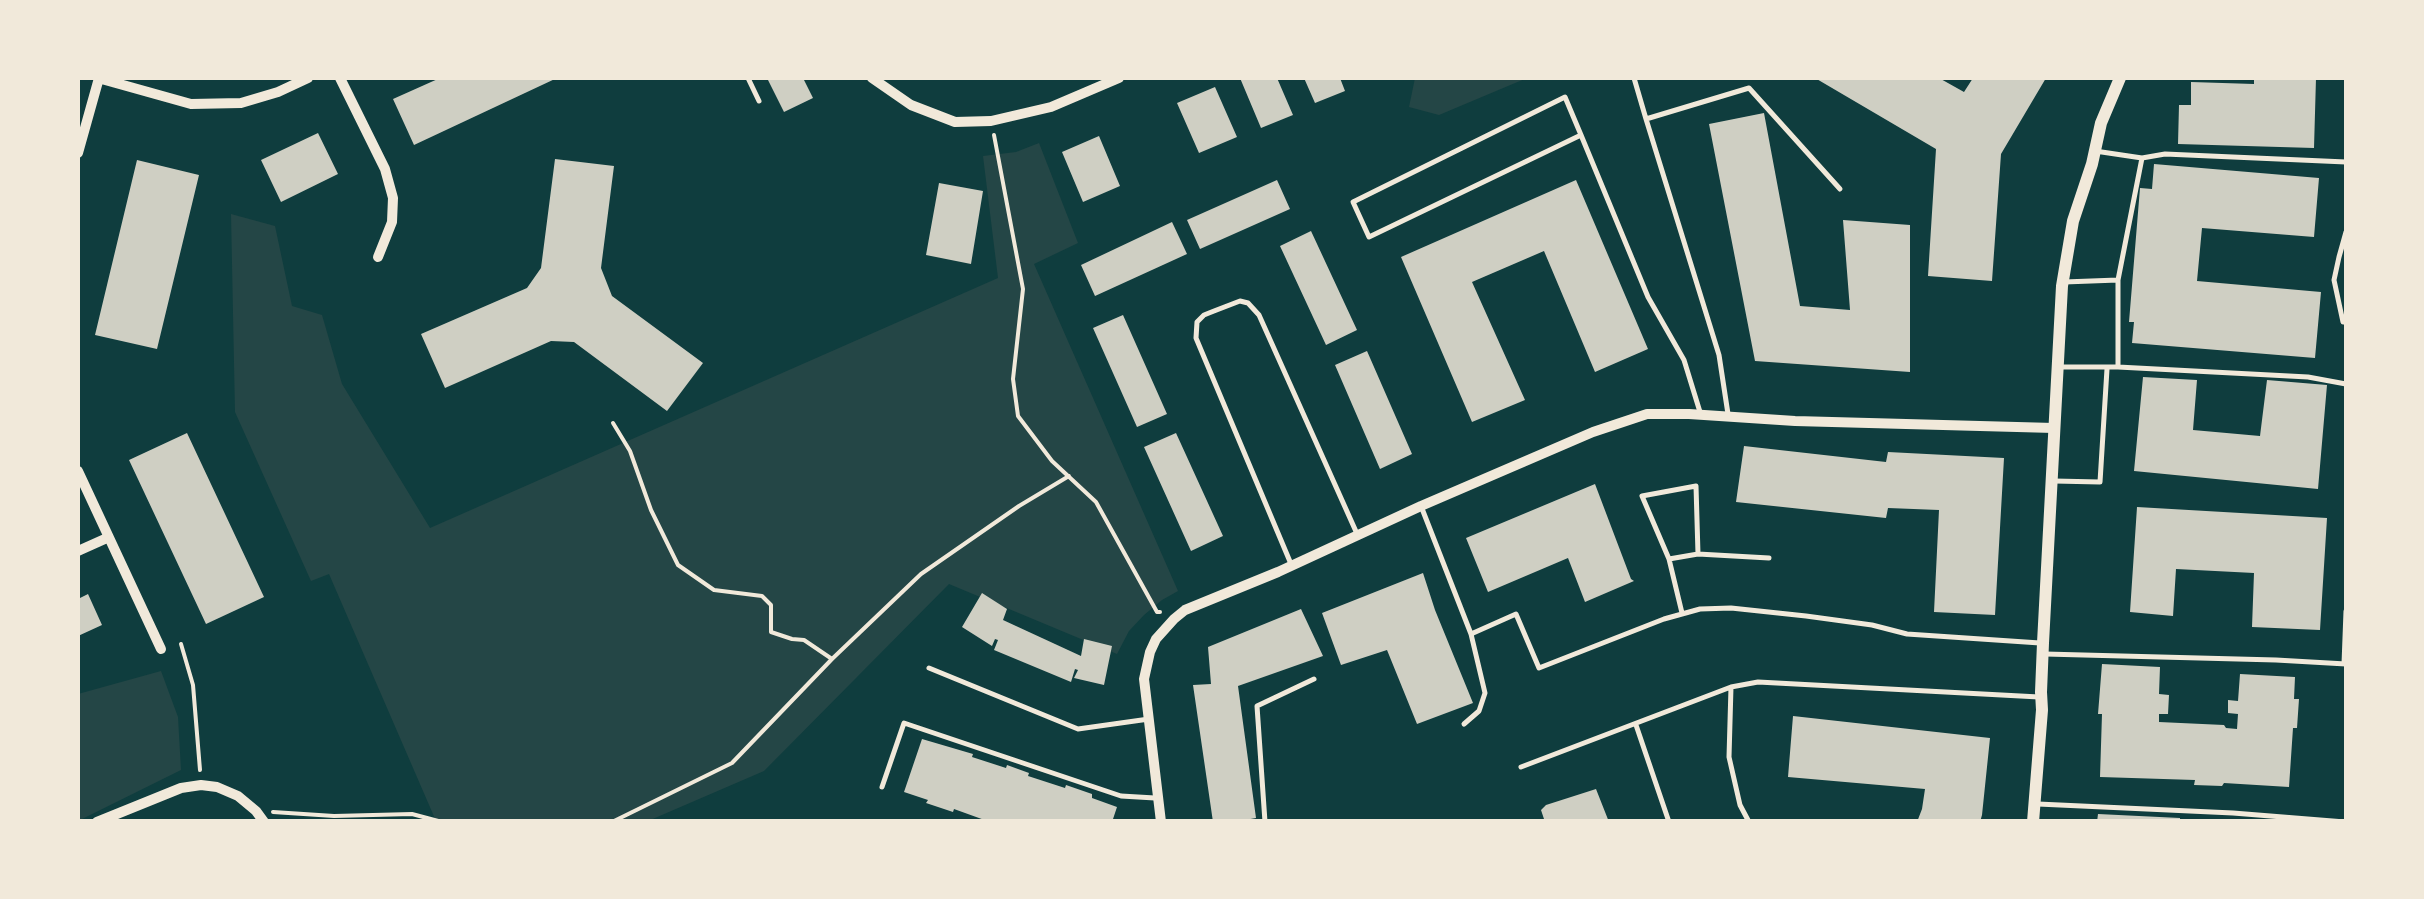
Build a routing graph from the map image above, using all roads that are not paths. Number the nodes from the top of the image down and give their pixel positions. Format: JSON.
{"nodes":[{"id":1,"x":99,"y":78,"type":"edge"},
{"id":2,"x":308,"y":78,"type":"edge"},
{"id":3,"x":340,"y":78,"type":"edge"},
{"id":4,"x":748,"y":78,"type":"edge"},
{"id":5,"x":872,"y":78,"type":"edge"},
{"id":6,"x":1118,"y":78,"type":"edge"},
{"id":7,"x":1634,"y":78,"type":"edge"},
{"id":8,"x":1740,"y":78,"type":"edge"},
{"id":9,"x":2120,"y":78,"type":"edge"},
{"id":10,"x":1749,"y":88,"type":"junction"},
{"id":11,"x":760,"y":100,"type":"dead end"},
{"id":12,"x":1646,"y":119,"type":"junction"},
{"id":13,"x":1581,"y":135,"type":"junction"},
{"id":14,"x":2095,"y":151,"type":"junction"},
{"id":15,"x":78,"y":153,"type":"edge"},
{"id":16,"x":2142,"y":158,"type":"junction"},
{"id":17,"x":2346,"y":162,"type":"edge"},
{"id":18,"x":1840,"y":190,"type":"dead end"},
{"id":19,"x":2346,"y":232,"type":"edge"},
{"id":20,"x":378,"y":258,"type":"dead end"},
{"id":21,"x":2118,"y":280,"type":"junction"},
{"id":22,"x":2063,"y":282,"type":"junction"},
{"id":23,"x":2346,"y":322,"type":"edge"},
{"id":24,"x":2058,"y":367,"type":"junction"},
{"id":25,"x":2118,"y":367,"type":"junction"},
{"id":26,"x":2107,"y":368,"type":"junction"},
{"id":27,"x":2346,"y":384,"type":"edge"},
{"id":28,"x":1701,"y":415,"type":"junction"},
{"id":29,"x":1728,"y":418,"type":"junction"},
{"id":30,"x":2054,"y":428,"type":"junction"},
{"id":31,"x":78,"y":472,"type":"edge"},
{"id":32,"x":2051,"y":481,"type":"junction"},
{"id":33,"x":1421,"y":506,"type":"junction"},
{"id":34,"x":1358,"y":536,"type":"junction"},
{"id":35,"x":108,"y":538,"type":"junction"},
{"id":36,"x":78,"y":551,"type":"edge"},
{"id":37,"x":1698,"y":554,"type":"junction"},
{"id":38,"x":1768,"y":558,"type":"dead end"},
{"id":39,"x":1669,"y":559,"type":"junction"},
{"id":40,"x":1291,"y":564,"type":"junction"},
{"id":41,"x":2346,"y":612,"type":"edge"},
{"id":42,"x":1682,"y":614,"type":"junction"},
{"id":43,"x":1471,"y":634,"type":"junction"},
{"id":44,"x":2042,"y":648,"type":"junction"},
{"id":45,"x":161,"y":649,"type":"dead end"},
{"id":46,"x":2345,"y":664,"type":"edge"},
{"id":47,"x":930,"y":668,"type":"dead end"},
{"id":48,"x":1314,"y":679,"type":"dead end"},
{"id":49,"x":1731,"y":687,"type":"junction"},
{"id":50,"x":2041,"y":698,"type":"junction"},
{"id":51,"x":1149,"y":719,"type":"junction"},
{"id":52,"x":1464,"y":724,"type":"dead end"},
{"id":53,"x":1636,"y":724,"type":"junction"},
{"id":54,"x":1521,"y":767,"type":"dead end"},
{"id":55,"x":882,"y":787,"type":"dead end"},
{"id":56,"x":1158,"y":798,"type":"junction"},
{"id":57,"x":2034,"y":804,"type":"junction"},
{"id":58,"x":97,"y":822,"type":"edge"},
{"id":59,"x":264,"y":822,"type":"edge"},
{"id":60,"x":1161,"y":822,"type":"edge"},
{"id":61,"x":1266,"y":822,"type":"edge"},
{"id":62,"x":1669,"y":822,"type":"edge"},
{"id":63,"x":1749,"y":822,"type":"edge"},
{"id":64,"x":2032,"y":822,"type":"edge"},
{"id":65,"x":2345,"y":822,"type":"edge"}],
"edges":[{"from":1,"to":2,"type":"street"},
{"from":1,"to":15,"type":"street"},
{"from":3,"to":20,"type":"street"},
{"from":4,"to":11,"type":"lane"},
{"from":5,"to":6,"type":"street"},
{"from":7,"to":12,"type":"lane"},
{"from":8,"to":10,"type":"lane"},
{"from":9,"to":14,"type":"street"},
{"from":10,"to":12,"type":"lane"},
{"from":10,"to":18,"type":"lane"},
{"from":12,"to":29,"type":"lane"},
{"from":13,"to":13,"type":"lane"},
{"from":13,"to":28,"type":"lane"},
{"from":14,"to":16,"type":"lane"},
{"from":14,"to":22,"type":"street"},
{"from":16,"to":17,"type":"lane"},
{"from":16,"to":21,"type":"lane"},
{"from":19,"to":23,"type":"lane"},
{"from":21,"to":22,"type":"lane"},
{"from":21,"to":25,"type":"lane"},
{"from":22,"to":24,"type":"street"},
{"from":24,"to":26,"type":"lane"},
{"from":24,"to":30,"type":"street"},
{"from":25,"to":26,"type":"lane"},
{"from":25,"to":27,"type":"lane"},
{"from":26,"to":32,"type":"lane"},
{"from":28,"to":29,"type":"street"},
{"from":28,"to":33,"type":"street"},
{"from":29,"to":30,"type":"street"},
{"from":30,"to":32,"type":"street"},
{"from":31,"to":35,"type":"street"},
{"from":32,"to":44,"type":"street"},
{"from":33,"to":34,"type":"street"},
{"from":33,"to":43,"type":"lane"},
{"from":34,"to":40,"type":"street"},
{"from":34,"to":40,"type":"lane"},
{"from":35,"to":36,"type":"street"},
{"from":35,"to":45,"type":"street"},
{"from":37,"to":38,"type":"lane"},
{"from":37,"to":39,"type":"lane"},
{"from":37,"to":39,"type":"lane"},
{"from":39,"to":42,"type":"lane"},
{"from":40,"to":51,"type":"street"},
{"from":41,"to":46,"type":"lane"},
{"from":42,"to":43,"type":"lane"},
{"from":42,"to":44,"type":"lane"},
{"from":43,"to":52,"type":"lane"},
{"from":44,"to":46,"type":"lane"},
{"from":44,"to":50,"type":"street"},
{"from":47,"to":51,"type":"lane"},
{"from":48,"to":61,"type":"lane"},
{"from":49,"to":50,"type":"lane"},
{"from":49,"to":53,"type":"lane"},
{"from":49,"to":63,"type":"lane"},
{"from":50,"to":57,"type":"street"},
{"from":51,"to":56,"type":"street"},
{"from":53,"to":54,"type":"lane"},
{"from":53,"to":62,"type":"lane"},
{"from":55,"to":56,"type":"lane"},
{"from":56,"to":60,"type":"street"},
{"from":57,"to":64,"type":"street"},
{"from":57,"to":65,"type":"lane"},
{"from":58,"to":59,"type":"street"}]}
